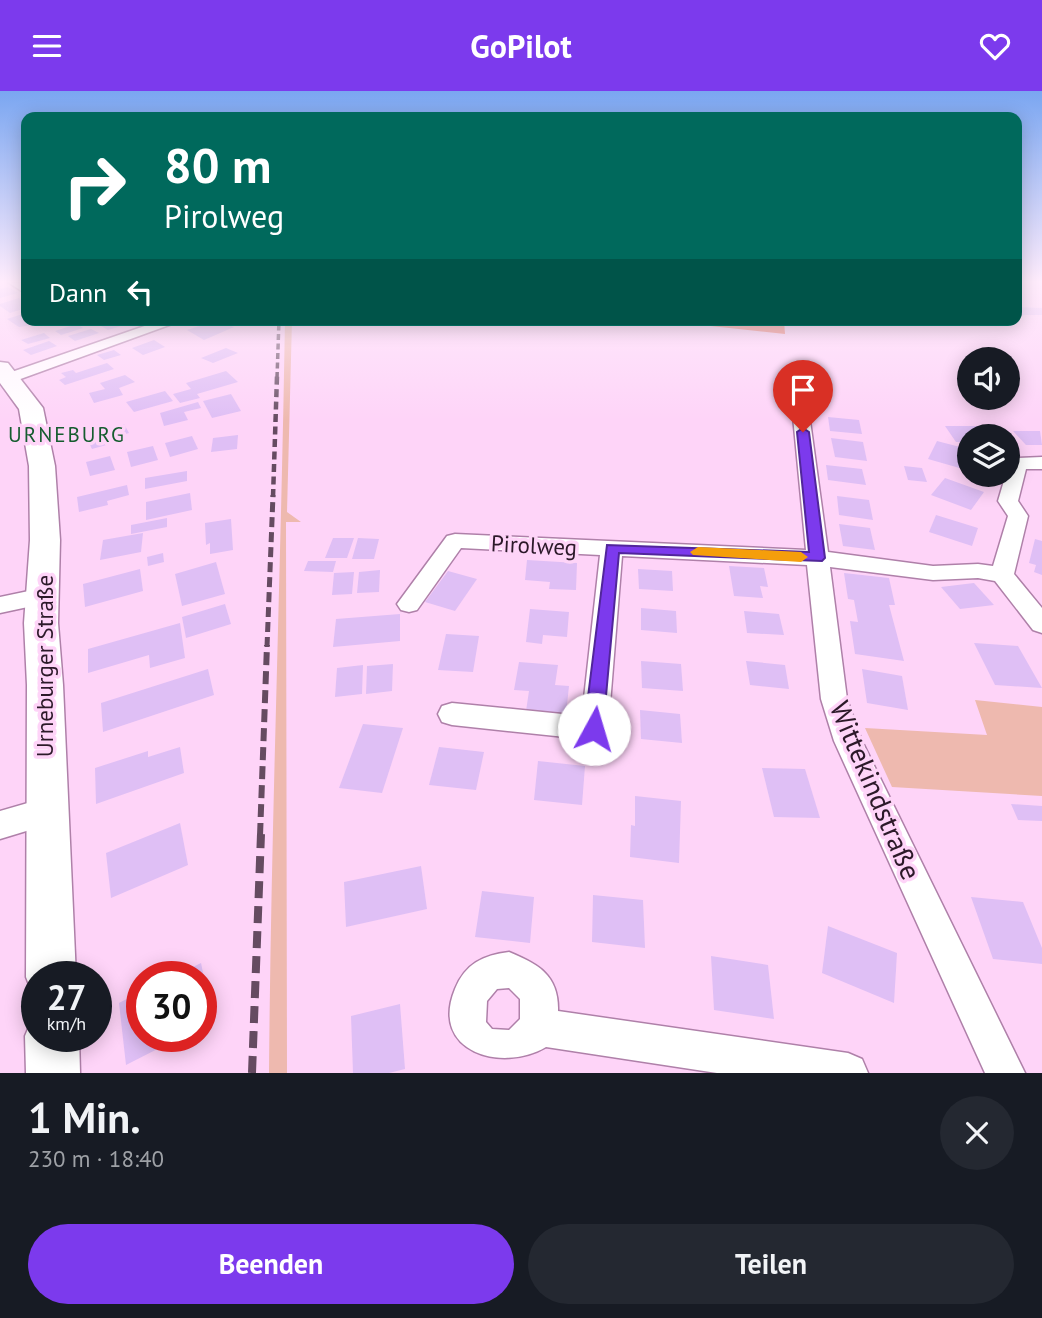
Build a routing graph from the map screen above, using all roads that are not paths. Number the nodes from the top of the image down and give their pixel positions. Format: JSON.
{"nodes":[{"id":1,"x":151,"y":328,"type":"edge"},
{"id":2,"x":5,"y":373,"type":"edge"},
{"id":3,"x":800,"y":406,"type":"dead end"},
{"id":4,"x":1042,"y":463,"type":"edge"},
{"id":5,"x":612,"y":548,"type":"junction"},
{"id":6,"x":817,"y":558,"type":"junction"},
{"id":7,"x":1002,"y":575,"type":"junction"},
{"id":8,"x":43,"y":596,"type":"junction"},
{"id":9,"x":409,"y":604,"type":"dead end"},
{"id":10,"x":0,"y":605,"type":"edge"},
{"id":11,"x":1042,"y":624,"type":"edge"},
{"id":12,"x":452,"y":714,"type":"dead end"},
{"id":13,"x":46,"y":812,"type":"junction"},
{"id":14,"x":0,"y":825,"type":"edge"},
{"id":15,"x":51,"y":961,"type":"edge"},
{"id":16,"x":538,"y":1027,"type":"dead end"},
{"id":17,"x":52,"y":1052,"type":"edge"},
{"id":18,"x":52,"y":1073,"type":"edge"},
{"id":19,"x":848,"y":1073,"type":"edge"},
{"id":20,"x":1005,"y":1073,"type":"edge"}],
"edges":[{"from":1,"to":2,"type":"street"},
{"from":2,"to":8,"type":"street","name":"Urneburger Straße"},
{"from":3,"to":6,"type":"street","name":"Wittekindstraße"},
{"from":4,"to":7,"type":"street"},
{"from":5,"to":6,"type":"street","name":"Pirolweg"},
{"from":5,"to":9,"type":"street","name":"Pirolweg"},
{"from":5,"to":12,"type":"street"},
{"from":6,"to":7,"type":"street","name":"Pirolweg"},
{"from":6,"to":20,"type":"street","name":"Wittekindstraße"},
{"from":7,"to":11,"type":"street"},
{"from":8,"to":10,"type":"street"},
{"from":8,"to":13,"type":"street","name":"Urneburger Straße"},
{"from":13,"to":14,"type":"street"},
{"from":13,"to":15,"type":"street","name":"Urneburger Straße"},
{"from":16,"to":19,"type":"street"},
{"from":17,"to":18,"type":"street"}]}
